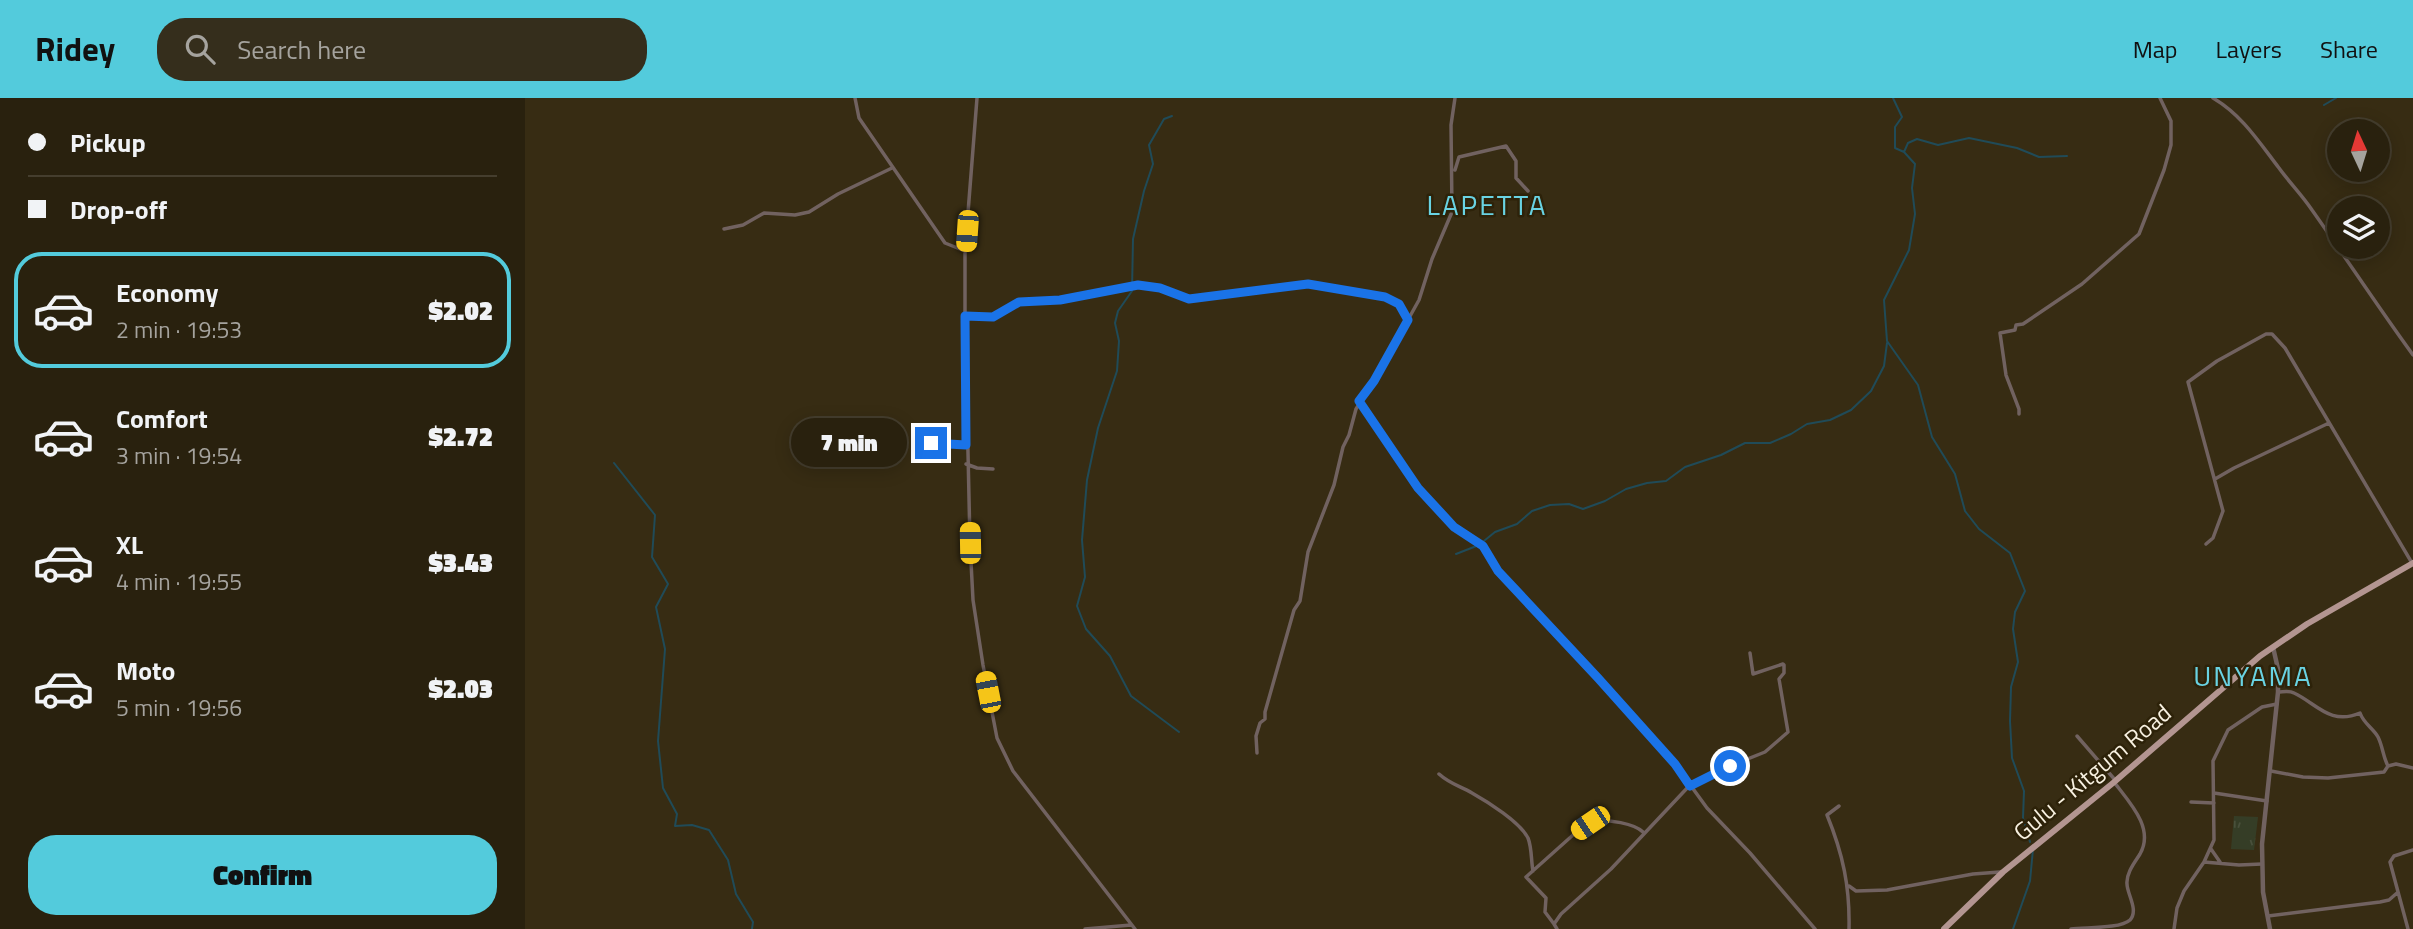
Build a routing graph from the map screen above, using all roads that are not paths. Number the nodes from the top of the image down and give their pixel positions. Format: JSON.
{"nodes":[{"id":1,"x":855,"y":98,"type":"edge"},
{"id":2,"x":977,"y":98,"type":"edge"},
{"id":3,"x":1455,"y":98,"type":"edge"},
{"id":4,"x":2160,"y":98,"type":"edge"},
{"id":5,"x":2214,"y":98,"type":"edge"},
{"id":6,"x":892,"y":168,"type":"junction"},
{"id":7,"x":1453,"y":176,"type":"junction"},
{"id":8,"x":1528,"y":191,"type":"dead end"},
{"id":9,"x":724,"y":229,"type":"dead end"},
{"id":10,"x":965,"y":251,"type":"junction"},
{"id":11,"x":965,"y":316,"type":"junction"},
{"id":12,"x":1408,"y":320,"type":"junction"},
{"id":13,"x":2413,"y":355,"type":"edge"},
{"id":14,"x":1359,"y":401,"type":"junction"},
{"id":15,"x":2019,"y":414,"type":"dead end"},
{"id":16,"x":2329,"y":423,"type":"junction"},
{"id":17,"x":913,"y":444,"type":"dead end"},
{"id":18,"x":966,"y":445,"type":"junction"},
{"id":19,"x":966,"y":464,"type":"junction"},
{"id":20,"x":993,"y":469,"type":"dead end"},
{"id":21,"x":2215,"y":479,"type":"junction"},
{"id":22,"x":2206,"y":544,"type":"dead end"},
{"id":23,"x":2413,"y":563,"type":"edge"},
{"id":24,"x":2273,"y":647,"type":"junction"},
{"id":25,"x":1750,"y":653,"type":"dead end"},
{"id":26,"x":2278,"y":692,"type":"junction"},
{"id":27,"x":2277,"y":704,"type":"junction"},
{"id":28,"x":2077,"y":736,"type":"dead end"},
{"id":29,"x":1257,"y":753,"type":"dead end"},
{"id":30,"x":2388,"y":766,"type":"junction"},
{"id":31,"x":2413,"y":768,"type":"edge"},
{"id":32,"x":2271,"y":771,"type":"junction"},
{"id":33,"x":1439,"y":774,"type":"dead end"},
{"id":34,"x":2115,"y":781,"type":"junction"},
{"id":35,"x":1690,"y":785,"type":"junction"},
{"id":36,"x":2214,"y":793,"type":"junction"},
{"id":37,"x":2267,"y":801,"type":"junction"},
{"id":38,"x":2192,"y":802,"type":"dead end"},
{"id":39,"x":2214,"y":803,"type":"junction"},
{"id":40,"x":1839,"y":806,"type":"dead end"},
{"id":41,"x":1643,"y":832,"type":"junction"},
{"id":42,"x":2211,"y":849,"type":"junction"},
{"id":43,"x":2413,"y":849,"type":"edge"},
{"id":44,"x":2204,"y":862,"type":"junction"},
{"id":45,"x":2220,"y":862,"type":"junction"},
{"id":46,"x":2262,"y":864,"type":"junction"},
{"id":47,"x":1533,"y":872,"type":"junction"},
{"id":48,"x":2003,"y":872,"type":"junction"},
{"id":49,"x":1849,"y":886,"type":"junction"},
{"id":50,"x":2397,"y":893,"type":"junction"},
{"id":51,"x":2268,"y":916,"type":"junction"},
{"id":52,"x":1554,"y":924,"type":"junction"},
{"id":53,"x":1133,"y":927,"type":"edge"},
{"id":54,"x":1085,"y":929,"type":"edge"},
{"id":55,"x":1557,"y":929,"type":"edge"},
{"id":56,"x":1815,"y":929,"type":"edge"},
{"id":57,"x":1849,"y":929,"type":"edge"},
{"id":58,"x":1944,"y":929,"type":"edge"},
{"id":59,"x":2071,"y":929,"type":"edge"},
{"id":60,"x":2174,"y":929,"type":"edge"},
{"id":61,"x":2270,"y":929,"type":"edge"},
{"id":62,"x":2409,"y":929,"type":"edge"}],
"edges":[{"from":1,"to":6,"type":"street"},
{"from":2,"to":10,"type":"street"},
{"from":3,"to":7,"type":"street"},
{"from":4,"to":15,"type":"street"},
{"from":5,"to":13,"type":"street"},
{"from":6,"to":9,"type":"street"},
{"from":6,"to":10,"type":"street"},
{"from":7,"to":8,"type":"street"},
{"from":7,"to":12,"type":"street"},
{"from":10,"to":11,"type":"street"},
{"from":11,"to":12,"type":"street"},
{"from":11,"to":18,"type":"street"},
{"from":12,"to":14,"type":"street"},
{"from":14,"to":29,"type":"street"},
{"from":14,"to":35,"type":"street"},
{"from":16,"to":21,"type":"street"},
{"from":16,"to":21,"type":"street"},
{"from":16,"to":23,"type":"street"},
{"from":17,"to":18,"type":"street"},
{"from":18,"to":19,"type":"street"},
{"from":19,"to":20,"type":"street"},
{"from":19,"to":53,"type":"street"},
{"from":21,"to":22,"type":"street"},
{"from":23,"to":24,"type":"main road","name":"Gulu - Kitgum Road"},
{"from":24,"to":26,"type":"street"},
{"from":24,"to":34,"type":"main road","name":"Gulu - Kitgum Road"},
{"from":25,"to":35,"type":"street"},
{"from":26,"to":27,"type":"street"},
{"from":26,"to":30,"type":"street"},
{"from":27,"to":32,"type":"street"},
{"from":27,"to":36,"type":"street"},
{"from":28,"to":34,"type":"street"},
{"from":30,"to":31,"type":"street"},
{"from":30,"to":32,"type":"street"},
{"from":32,"to":37,"type":"street"},
{"from":33,"to":47,"type":"street"},
{"from":34,"to":48,"type":"main road","name":"Gulu - Kitgum Road"},
{"from":34,"to":59,"type":"street"},
{"from":35,"to":41,"type":"street"},
{"from":35,"to":56,"type":"street"},
{"from":36,"to":37,"type":"street"},
{"from":36,"to":39,"type":"street"},
{"from":37,"to":46,"type":"street"},
{"from":38,"to":39,"type":"street"},
{"from":39,"to":42,"type":"street"},
{"from":40,"to":49,"type":"street"},
{"from":41,"to":47,"type":"street"},
{"from":41,"to":52,"type":"street"},
{"from":42,"to":44,"type":"street"},
{"from":42,"to":45,"type":"street"},
{"from":43,"to":50,"type":"street"},
{"from":44,"to":45,"type":"street"},
{"from":44,"to":60,"type":"street"},
{"from":45,"to":46,"type":"street"},
{"from":46,"to":51,"type":"street"},
{"from":47,"to":52,"type":"street"},
{"from":48,"to":49,"type":"street"},
{"from":48,"to":58,"type":"main road","name":"Gulu - Kitgum Road"},
{"from":49,"to":57,"type":"street"},
{"from":50,"to":51,"type":"street"},
{"from":50,"to":62,"type":"street"},
{"from":51,"to":61,"type":"street"},
{"from":52,"to":55,"type":"street"},
{"from":53,"to":54,"type":"street"}]}
